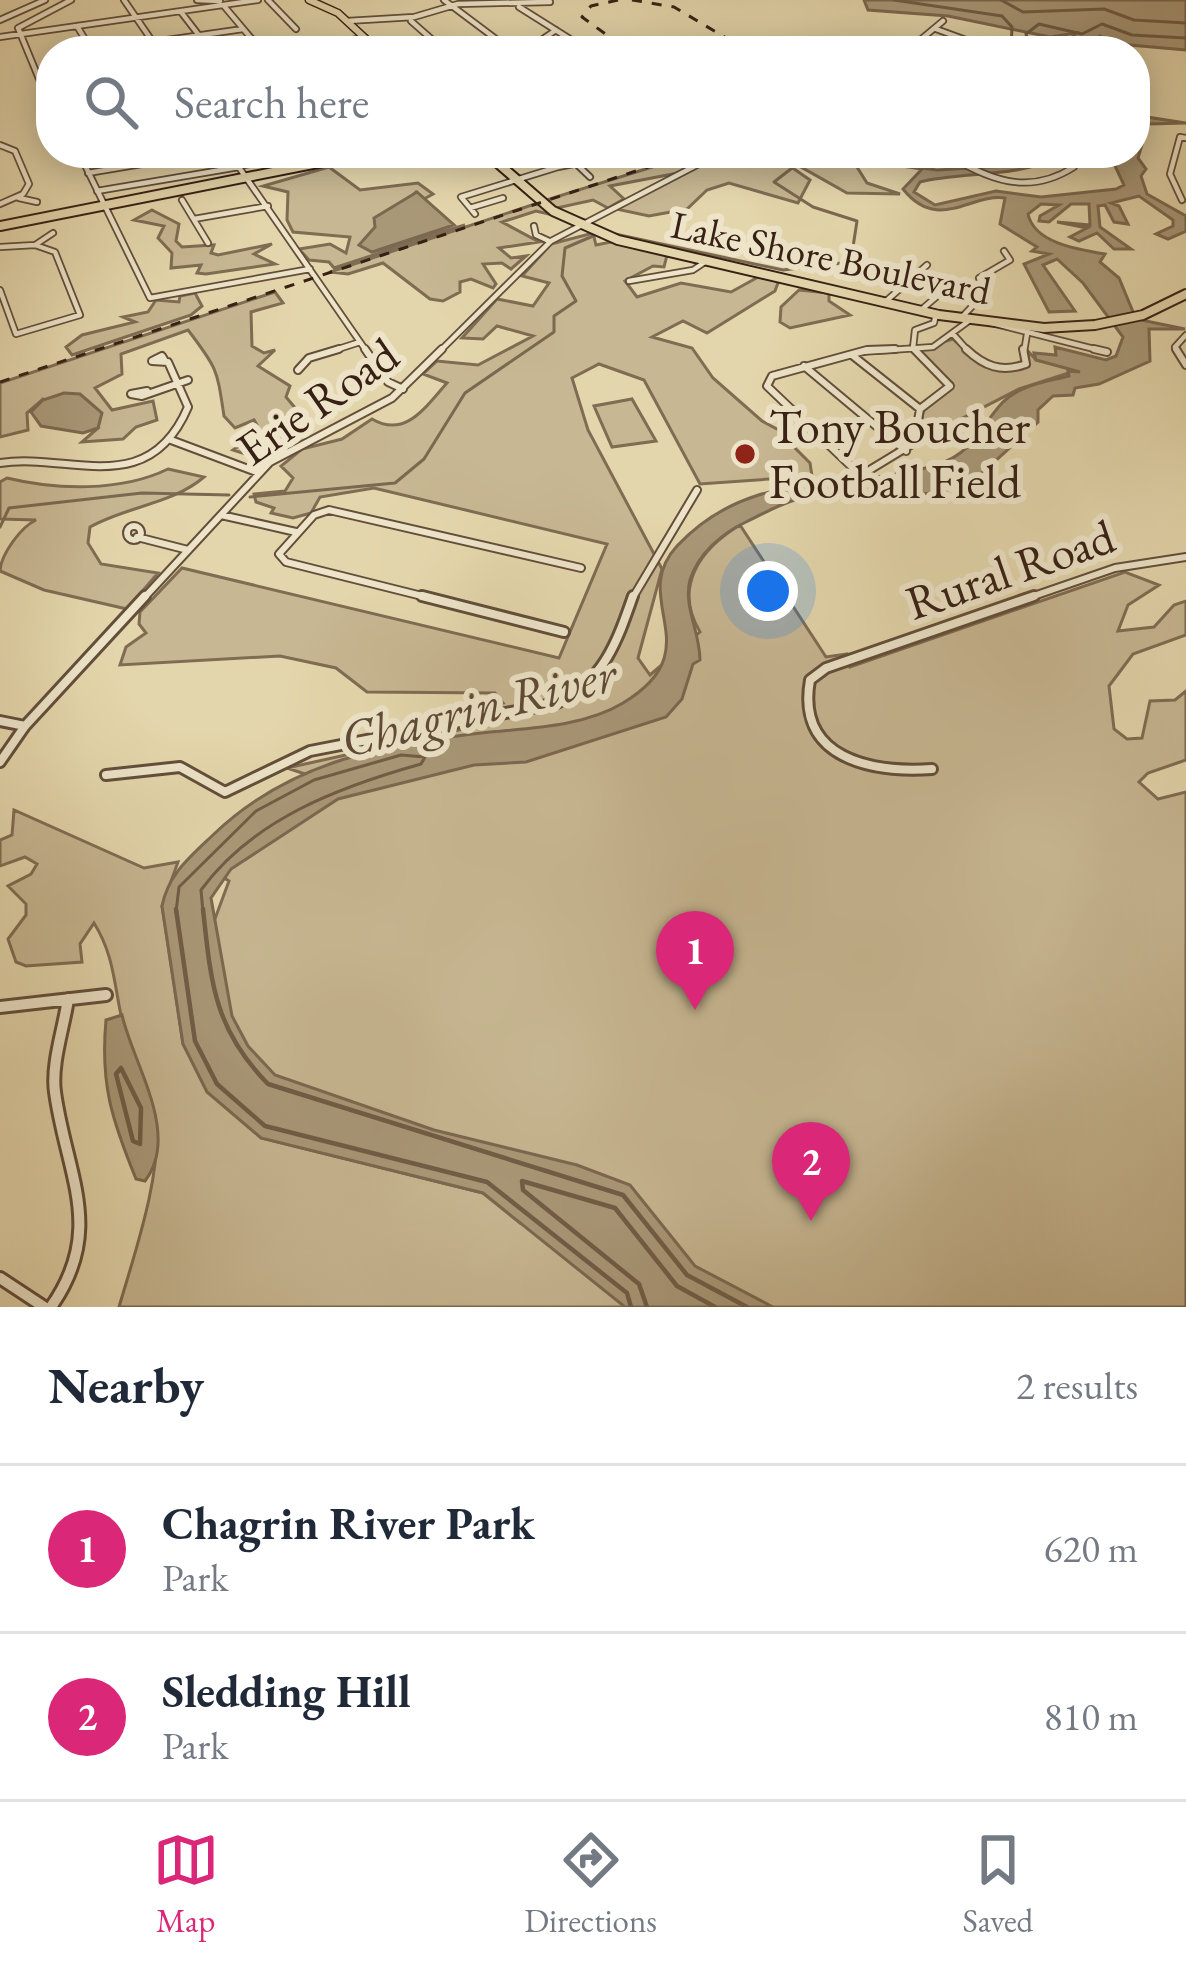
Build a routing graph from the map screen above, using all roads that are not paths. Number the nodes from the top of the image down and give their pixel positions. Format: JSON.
{"nodes":[{"id":1,"x":45,"y":0,"type":"edge"},
{"id":2,"x":87,"y":0,"type":"edge"},
{"id":3,"x":124,"y":0,"type":"edge"},
{"id":4,"x":197,"y":0,"type":"edge"},
{"id":5,"x":258,"y":0,"type":"edge"},
{"id":6,"x":268,"y":0,"type":"edge"},
{"id":7,"x":310,"y":0,"type":"edge"},
{"id":8,"x":68,"y":1,"type":"edge"},
{"id":9,"x":451,"y":2,"type":"edge"},
{"id":10,"x":550,"y":2,"type":"edge"},
{"id":11,"x":326,"y":3,"type":"edge"},
{"id":12,"x":233,"y":4,"type":"junction"},
{"id":13,"x":223,"y":5,"type":"junction"},
{"id":14,"x":526,"y":6,"type":"junction"},
{"id":15,"x":180,"y":11,"type":"junction"},
{"id":16,"x":422,"y":16,"type":"junction"},
{"id":17,"x":136,"y":17,"type":"junction"},
{"id":18,"x":404,"y":19,"type":"junction"},
{"id":19,"x":0,"y":20,"type":"edge"},
{"id":20,"x":347,"y":21,"type":"junction"},
{"id":21,"x":943,"y":21,"type":"dead end"},
{"id":22,"x":420,"y":23,"type":"junction"},
{"id":23,"x":77,"y":26,"type":"junction"},
{"id":24,"x":243,"y":29,"type":"junction"},
{"id":25,"x":296,"y":29,"type":"dead end"},
{"id":26,"x":936,"y":29,"type":"junction"},
{"id":27,"x":554,"y":32,"type":"junction"},
{"id":28,"x":20,"y":34,"type":"junction"},
{"id":29,"x":199,"y":35,"type":"junction"},
{"id":30,"x":83,"y":36,"type":"edge"},
{"id":31,"x":149,"y":36,"type":"edge"},
{"id":32,"x":195,"y":36,"type":"edge"},
{"id":33,"x":249,"y":36,"type":"edge"},
{"id":34,"x":363,"y":36,"type":"edge"},
{"id":35,"x":432,"y":36,"type":"edge"},
{"id":36,"x":495,"y":36,"type":"edge"},
{"id":37,"x":548,"y":36,"type":"edge"},
{"id":38,"x":567,"y":36,"type":"edge"},
{"id":39,"x":927,"y":36,"type":"edge"},
{"id":40,"x":960,"y":36,"type":"edge"},
{"id":41,"x":0,"y":37,"type":"edge"},
{"id":42,"x":36,"y":72,"type":"edge"},
{"id":43,"x":1186,"y":138,"type":"edge"},
{"id":44,"x":0,"y":145,"type":"edge"},
{"id":45,"x":86,"y":168,"type":"edge"},
{"id":46,"x":118,"y":168,"type":"edge"},
{"id":47,"x":228,"y":168,"type":"edge"},
{"id":48,"x":240,"y":168,"type":"edge"},
{"id":49,"x":294,"y":168,"type":"edge"},
{"id":50,"x":300,"y":168,"type":"edge"},
{"id":51,"x":503,"y":168,"type":"edge"},
{"id":52,"x":563,"y":168,"type":"edge"},
{"id":53,"x":581,"y":168,"type":"edge"},
{"id":54,"x":691,"y":168,"type":"edge"},
{"id":55,"x":968,"y":168,"type":"edge"},
{"id":56,"x":1070,"y":168,"type":"edge"},
{"id":57,"x":88,"y":173,"type":"junction"},
{"id":58,"x":590,"y":176,"type":"dead end"},
{"id":59,"x":248,"y":179,"type":"junction"},
{"id":60,"x":518,"y":182,"type":"junction"},
{"id":61,"x":493,"y":190,"type":"junction"},
{"id":62,"x":97,"y":191,"type":"junction"},
{"id":63,"x":18,"y":197,"type":"junction"},
{"id":64,"x":182,"y":200,"type":"dead end"},
{"id":65,"x":1182,"y":200,"type":"dead end"},
{"id":66,"x":37,"y":202,"type":"dead end"},
{"id":67,"x":0,"y":204,"type":"edge"},
{"id":68,"x":268,"y":206,"type":"junction"},
{"id":69,"x":104,"y":207,"type":"junction"},
{"id":70,"x":194,"y":219,"type":"junction"},
{"id":71,"x":0,"y":225,"type":"edge"},
{"id":72,"x":580,"y":225,"type":"junction"},
{"id":73,"x":534,"y":226,"type":"dead end"},
{"id":74,"x":53,"y":233,"type":"dead end"},
{"id":75,"x":551,"y":241,"type":"junction"},
{"id":76,"x":208,"y":243,"type":"dead end"},
{"id":77,"x":34,"y":245,"type":"junction"},
{"id":78,"x":0,"y":247,"type":"edge"},
{"id":79,"x":1004,"y":250,"type":"dead end"},
{"id":80,"x":705,"y":262,"type":"junction"},
{"id":81,"x":927,"y":265,"type":"dead end"},
{"id":82,"x":310,"y":269,"type":"junction"},
{"id":83,"x":629,"y":281,"type":"dead end"},
{"id":84,"x":0,"y":290,"type":"edge"},
{"id":85,"x":941,"y":292,"type":"dead end"},
{"id":86,"x":1186,"y":293,"type":"edge"},
{"id":87,"x":885,"y":302,"type":"junction"},
{"id":88,"x":1181,"y":302,"type":"edge"},
{"id":89,"x":2,"y":306,"type":"edge"},
{"id":90,"x":921,"y":310,"type":"junction"},
{"id":91,"x":936,"y":314,"type":"junction"},
{"id":92,"x":966,"y":319,"type":"junction"},
{"id":93,"x":992,"y":323,"type":"junction"},
{"id":94,"x":952,"y":334,"type":"junction"},
{"id":95,"x":1027,"y":334,"type":"junction"},
{"id":96,"x":1186,"y":335,"type":"edge"},
{"id":97,"x":360,"y":342,"type":"junction"},
{"id":98,"x":913,"y":348,"type":"junction"},
{"id":99,"x":1108,"y":352,"type":"dead end"},
{"id":100,"x":851,"y":354,"type":"junction"},
{"id":101,"x":165,"y":361,"type":"dead end"},
{"id":102,"x":803,"y":364,"type":"junction"},
{"id":103,"x":1186,"y":365,"type":"edge"},
{"id":104,"x":298,"y":370,"type":"dead end"},
{"id":105,"x":188,"y":380,"type":"dead end"},
{"id":106,"x":178,"y":384,"type":"junction"},
{"id":107,"x":404,"y":389,"type":"junction"},
{"id":108,"x":147,"y":391,"type":"dead end"},
{"id":109,"x":920,"y":409,"type":"junction"},
{"id":110,"x":171,"y":440,"type":"junction"},
{"id":111,"x":906,"y":451,"type":"junction"},
{"id":112,"x":0,"y":463,"type":"edge"},
{"id":113,"x":259,"y":473,"type":"junction"},
{"id":114,"x":698,"y":490,"type":"dead end"},
{"id":115,"x":221,"y":514,"type":"junction"},
{"id":116,"x":298,"y":533,"type":"junction"},
{"id":117,"x":137,"y":537,"type":"dead end"},
{"id":118,"x":188,"y":550,"type":"junction"},
{"id":119,"x":1186,"y":557,"type":"edge"},
{"id":120,"x":581,"y":568,"type":"dead end"},
{"id":121,"x":564,"y":632,"type":"dead end"},
{"id":122,"x":0,"y":721,"type":"edge"},
{"id":123,"x":25,"y":726,"type":"junction"},
{"id":124,"x":0,"y":762,"type":"edge"},
{"id":125,"x":932,"y":770,"type":"dead end"},
{"id":126,"x":106,"y":775,"type":"dead end"},
{"id":127,"x":106,"y":995,"type":"dead end"},
{"id":128,"x":68,"y":999,"type":"junction"},
{"id":129,"x":0,"y":1007,"type":"edge"},
{"id":130,"x":0,"y":1278,"type":"edge"},
{"id":131,"x":47,"y":1307,"type":"edge"}],
"edges":[{"from":1,"to":19,"type":"street"},
{"from":2,"to":8,"type":"street"},
{"from":3,"to":17,"type":"street"},
{"from":4,"to":12,"type":"street"},
{"from":5,"to":12,"type":"street"},
{"from":6,"to":25,"type":"street"},
{"from":7,"to":11,"type":"main road"},
{"from":8,"to":28,"type":"street"},
{"from":9,"to":14,"type":"street"},
{"from":9,"to":16,"type":"street"},
{"from":9,"to":36,"type":"street"},
{"from":10,"to":14,"type":"street"},
{"from":11,"to":20,"type":"main road"},
{"from":12,"to":13,"type":"street"},
{"from":13,"to":15,"type":"street"},
{"from":13,"to":24,"type":"street"},
{"from":14,"to":27,"type":"street"},
{"from":15,"to":17,"type":"street"},
{"from":15,"to":29,"type":"street"},
{"from":16,"to":18,"type":"street"},
{"from":16,"to":22,"type":"street"},
{"from":17,"to":23,"type":"street"},
{"from":17,"to":31,"type":"street"},
{"from":18,"to":20,"type":"street"},
{"from":18,"to":22,"type":"street"},
{"from":20,"to":34,"type":"main road"},
{"from":21,"to":26,"type":"street"},
{"from":22,"to":35,"type":"street"},
{"from":23,"to":28,"type":"street"},
{"from":23,"to":30,"type":"street"},
{"from":24,"to":29,"type":"street"},
{"from":24,"to":33,"type":"street"},
{"from":26,"to":39,"type":"street"},
{"from":26,"to":40,"type":"street"},
{"from":27,"to":37,"type":"street"},
{"from":27,"to":38,"type":"street"},
{"from":28,"to":41,"type":"street"},
{"from":28,"to":42,"type":"street"},
{"from":29,"to":32,"type":"street"},
{"from":43,"to":65,"type":"street"},
{"from":44,"to":63,"type":"street"},
{"from":45,"to":57,"type":"street"},
{"from":46,"to":57,"type":"street"},
{"from":47,"to":62,"type":"street"},
{"from":48,"to":59,"type":"street"},
{"from":49,"to":59,"type":"main road"},
{"from":50,"to":59,"type":"main road"},
{"from":51,"to":60,"type":"main road","name":"Lake Shore Boulevard"},
{"from":52,"to":60,"type":"street"},
{"from":53,"to":58,"type":"street"},
{"from":54,"to":72,"type":"street","name":"Erie Road"},
{"from":55,"to":56,"type":"street"},
{"from":57,"to":62,"type":"street"},
{"from":59,"to":68,"type":"street"},
{"from":59,"to":69,"type":"main road"},
{"from":60,"to":61,"type":"street"},
{"from":60,"to":72,"type":"main road","name":"Lake Shore Boulevard"},
{"from":61,"to":61,"type":"street"},
{"from":62,"to":69,"type":"street"},
{"from":63,"to":66,"type":"street"},
{"from":63,"to":67,"type":"street"},
{"from":64,"to":70,"type":"street"},
{"from":68,"to":70,"type":"street"},
{"from":68,"to":82,"type":"street"},
{"from":69,"to":71,"type":"main road"},
{"from":69,"to":82,"type":"street"},
{"from":70,"to":76,"type":"street"},
{"from":72,"to":75,"type":"street","name":"Erie Road"},
{"from":72,"to":80,"type":"main road","name":"Lake Shore Boulevard"},
{"from":73,"to":75,"type":"street"},
{"from":74,"to":77,"type":"street"},
{"from":75,"to":107,"type":"street","name":"Erie Road"},
{"from":77,"to":78,"type":"street"},
{"from":77,"to":89,"type":"street"},
{"from":79,"to":92,"type":"street"},
{"from":80,"to":83,"type":"street"},
{"from":80,"to":87,"type":"main road","name":"Lake Shore Boulevard"},
{"from":81,"to":87,"type":"street"},
{"from":82,"to":97,"type":"street"},
{"from":84,"to":89,"type":"street"},
{"from":85,"to":90,"type":"street"},
{"from":86,"to":88,"type":"main road","name":"Lake Shore Boulevard"},
{"from":87,"to":90,"type":"main road","name":"Lake Shore Boulevard"},
{"from":88,"to":93,"type":"main road","name":"Lake Shore Boulevard"},
{"from":90,"to":91,"type":"main road","name":"Lake Shore Boulevard"},
{"from":91,"to":92,"type":"main road","name":"Lake Shore Boulevard"},
{"from":91,"to":98,"type":"street"},
{"from":92,"to":93,"type":"main road","name":"Lake Shore Boulevard"},
{"from":92,"to":94,"type":"street"},
{"from":93,"to":95,"type":"street"},
{"from":94,"to":95,"type":"street"},
{"from":94,"to":98,"type":"street"},
{"from":95,"to":99,"type":"street"},
{"from":96,"to":103,"type":"street"},
{"from":97,"to":104,"type":"street"},
{"from":97,"to":107,"type":"street"},
{"from":98,"to":100,"type":"street"},
{"from":98,"to":109,"type":"street"},
{"from":100,"to":102,"type":"street"},
{"from":100,"to":109,"type":"street"},
{"from":101,"to":106,"type":"street"},
{"from":102,"to":111,"type":"street"},
{"from":102,"to":111,"type":"street"},
{"from":105,"to":106,"type":"street"},
{"from":106,"to":108,"type":"street"},
{"from":106,"to":110,"type":"street"},
{"from":107,"to":113,"type":"street","name":"Erie Road"},
{"from":109,"to":111,"type":"street"},
{"from":110,"to":112,"type":"street"},
{"from":110,"to":113,"type":"street"},
{"from":113,"to":115,"type":"street","name":"Erie Road"},
{"from":114,"to":126,"type":"street"},
{"from":115,"to":116,"type":"street"},
{"from":115,"to":118,"type":"street","name":"Erie Road"},
{"from":116,"to":120,"type":"street"},
{"from":116,"to":121,"type":"street"},
{"from":117,"to":118,"type":"street"},
{"from":118,"to":123,"type":"street","name":"Erie Road"},
{"from":119,"to":125,"type":"street","name":"Rural Road"},
{"from":122,"to":123,"type":"street"},
{"from":123,"to":124,"type":"street","name":"Erie Road"},
{"from":127,"to":128,"type":"street"},
{"from":128,"to":129,"type":"street"},
{"from":128,"to":131,"type":"street"},
{"from":130,"to":131,"type":"street"}]}
